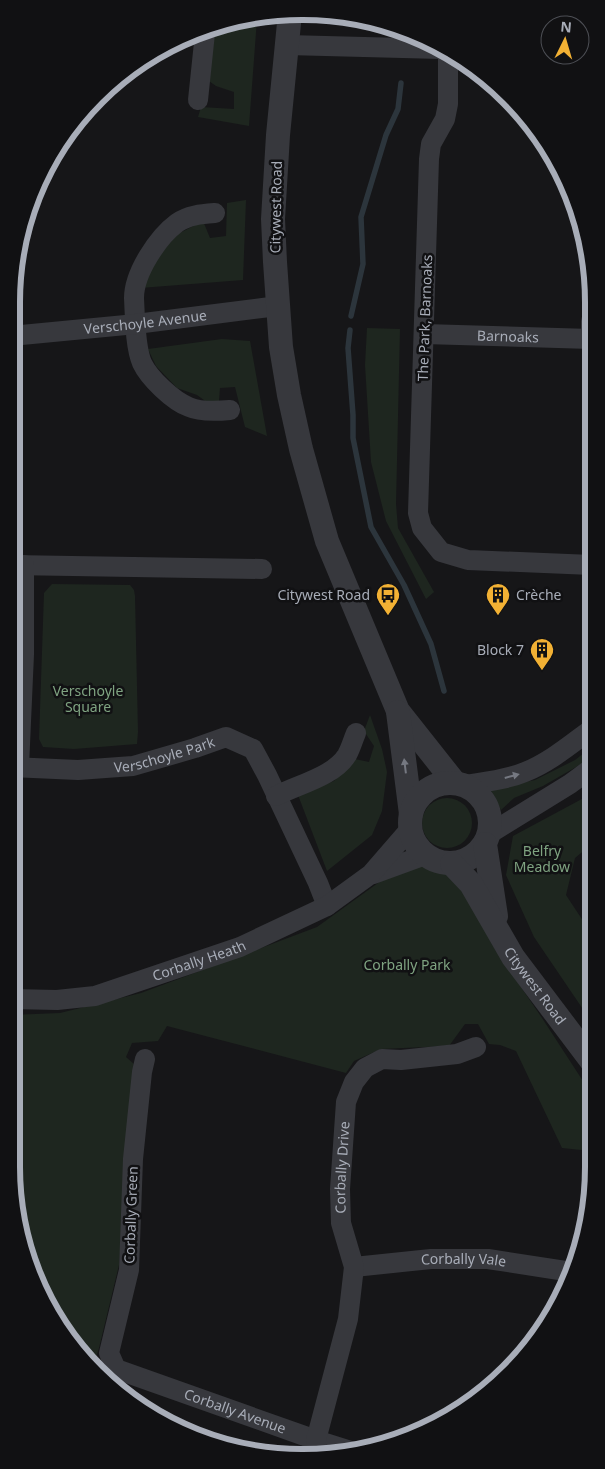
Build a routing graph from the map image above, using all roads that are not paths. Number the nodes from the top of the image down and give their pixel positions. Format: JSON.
{"nodes":[{"id":1,"x":289,"y":21,"type":"edge"},
{"id":2,"x":204,"y":38,"type":"edge"},
{"id":3,"x":287,"y":45,"type":"junction"},
{"id":4,"x":426,"y":49,"type":"edge"},
{"id":5,"x":448,"y":61,"type":"edge"},
{"id":6,"x":198,"y":100,"type":"dead end"},
{"id":7,"x":215,"y":213,"type":"dead end"},
{"id":8,"x":278,"y":306,"type":"junction"},
{"id":9,"x":136,"y":324,"type":"junction"},
{"id":10,"x":424,"y":334,"type":"junction"},
{"id":11,"x":20,"y":335,"type":"edge"},
{"id":12,"x":585,"y":339,"type":"edge"},
{"id":13,"x":230,"y":410,"type":"dead end"},
{"id":14,"x":20,"y":565,"type":"edge"},
{"id":15,"x":585,"y":565,"type":"edge"},
{"id":16,"x":262,"y":569,"type":"dead end"},
{"id":17,"x":20,"y":595,"type":"edge"},
{"id":18,"x":20,"y":704,"type":"edge"},
{"id":19,"x":398,"y":711,"type":"junction"},
{"id":20,"x":356,"y":733,"type":"dead end"},
{"id":21,"x":585,"y":733,"type":"edge"},
{"id":22,"x":20,"y":767,"type":"edge"},
{"id":23,"x":585,"y":773,"type":"edge"},
{"id":24,"x":460,"y":784,"type":"junction"},
{"id":25,"x":276,"y":796,"type":"junction"},
{"id":26,"x":410,"y":822,"type":"junction"},
{"id":27,"x":487,"y":839,"type":"junction"},
{"id":28,"x":425,"y":856,"type":"junction"},
{"id":29,"x":452,"y":864,"type":"junction"},
{"id":30,"x":371,"y":874,"type":"junction"},
{"id":31,"x":327,"y":906,"type":"junction"},
{"id":32,"x":498,"y":930,"type":"junction"},
{"id":33,"x":20,"y":999,"type":"edge"},
{"id":34,"x":476,"y":1047,"type":"dead end"},
{"id":35,"x":585,"y":1051,"type":"edge"},
{"id":36,"x":146,"y":1059,"type":"dead end"},
{"id":37,"x":354,"y":1267,"type":"junction"},
{"id":38,"x":565,"y":1271,"type":"edge"},
{"id":39,"x":116,"y":1369,"type":"joint"},
{"id":40,"x":316,"y":1440,"type":"junction"},
{"id":41,"x":338,"y":1447,"type":"edge"}],
"edges":[{"from":1,"to":3,"type":"street","name":"Citywest Road"},
{"from":2,"to":6,"type":"street"},
{"from":3,"to":4,"type":"street"},
{"from":3,"to":8,"type":"street","name":"Citywest Road"},
{"from":5,"to":10,"type":"street","name":"The Park, Barnoaks"},
{"from":7,"to":9,"type":"street"},
{"from":8,"to":9,"type":"street","name":"Verschoyle Avenue"},
{"from":8,"to":19,"type":"street","name":"Citywest Road"},
{"from":9,"to":11,"type":"street","name":"Verschoyle Avenue"},
{"from":9,"to":13,"type":"street"},
{"from":10,"to":12,"type":"street","name":"Barnoaks"},
{"from":10,"to":15,"type":"street","name":"The Park, Barnoaks"},
{"from":14,"to":16,"type":"street","name":"Verschoyle Park"},
{"from":17,"to":18,"type":"street","name":"Verschoyle Park"},
{"from":19,"to":24,"type":"street","name":"Citywest Road"},
{"from":26,"to":19,"type":"street","name":"Citywest Road","one_way":true},
{"from":20,"to":25,"type":"street"},
{"from":24,"to":21,"type":"street","one_way":true},
{"from":22,"to":25,"type":"street","name":"Verschoyle Park"},
{"from":23,"to":27,"type":"street"},
{"from":24,"to":26,"type":"street"},
{"from":24,"to":27,"type":"street"},
{"from":25,"to":31,"type":"street","name":"Verschoyle Park"},
{"from":26,"to":28,"type":"street"},
{"from":26,"to":30,"type":"street"},
{"from":27,"to":29,"type":"street"},
{"from":27,"to":32,"type":"street","name":"Citywest Road"},
{"from":28,"to":29,"type":"street"},
{"from":28,"to":30,"type":"street"},
{"from":29,"to":32,"type":"street","name":"Citywest Road"},
{"from":30,"to":31,"type":"street","name":"Corbally Heath"},
{"from":31,"to":33,"type":"street","name":"Corbally Heath"},
{"from":32,"to":35,"type":"street","name":"Citywest Road"},
{"from":34,"to":37,"type":"street","name":"Corbally Drive"},
{"from":36,"to":39,"type":"street","name":"Corbally Green"},
{"from":37,"to":38,"type":"street","name":"Corbally Vale"},
{"from":37,"to":40,"type":"street","name":"Corbally Drive"},
{"from":39,"to":40,"type":"street","name":"Corbally Avenue"},
{"from":40,"to":41,"type":"street","name":"Corbally Avenue"}]}
